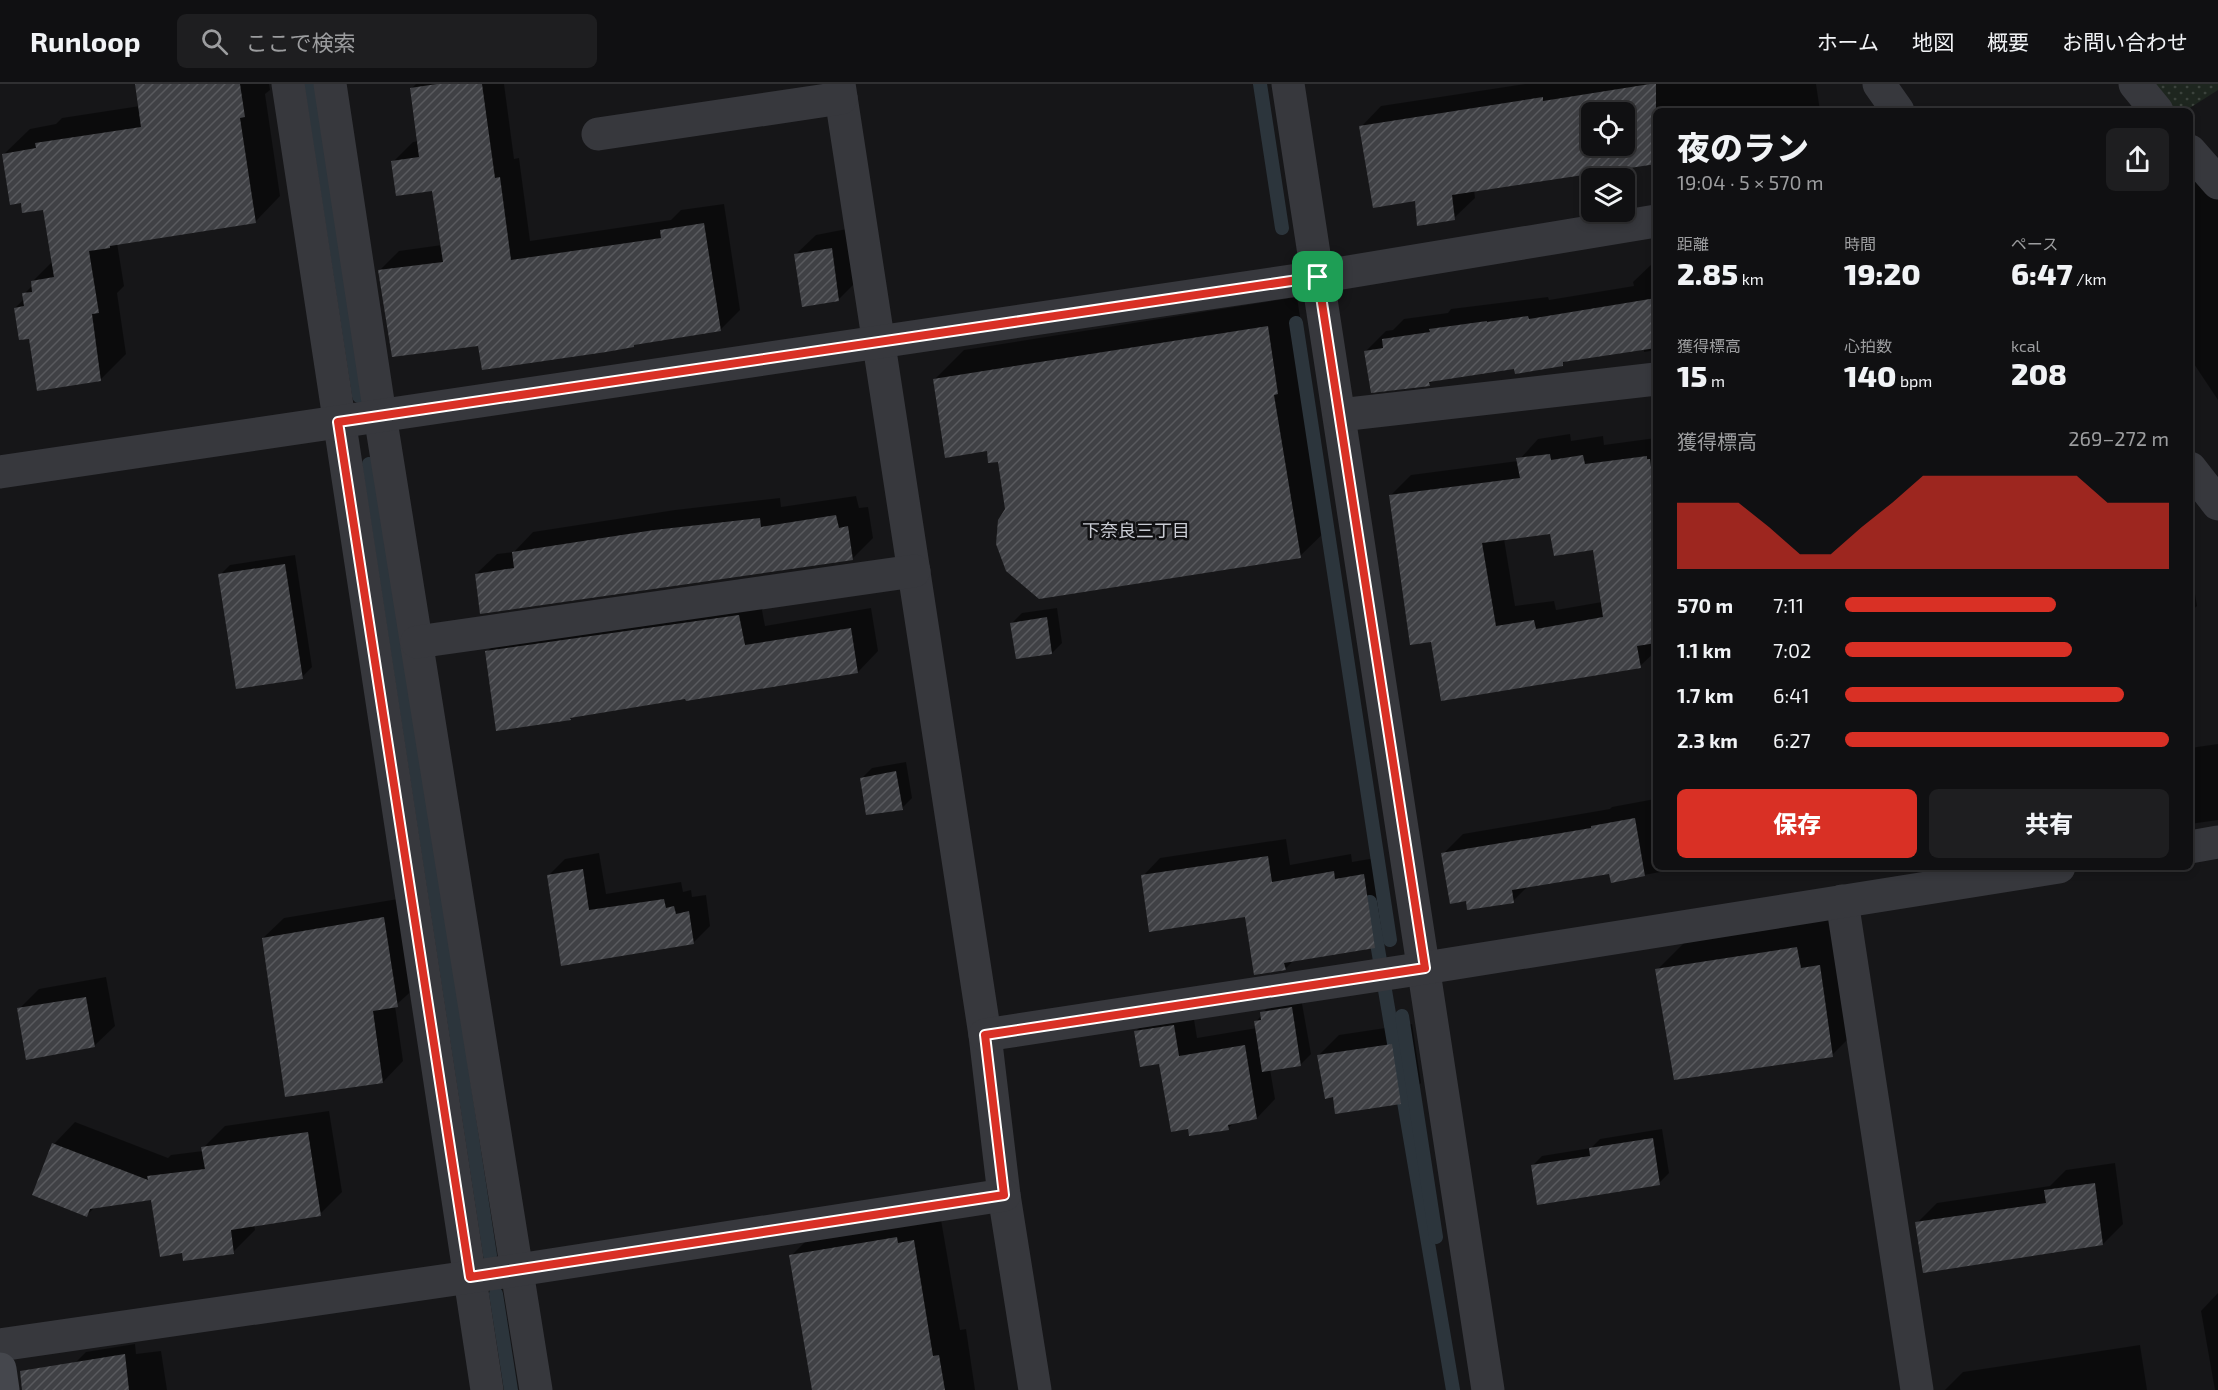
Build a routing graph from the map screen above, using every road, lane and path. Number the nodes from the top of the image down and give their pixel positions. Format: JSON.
{"nodes":[{"id":1,"x":288,"y":84,"type":"edge"},
{"id":2,"x":330,"y":84,"type":"edge"},
{"id":3,"x":1288,"y":84,"type":"edge"},
{"id":4,"x":1879,"y":84,"type":"edge"},
{"id":5,"x":2135,"y":84,"type":"edge"},
{"id":6,"x":840,"y":91,"type":"edge"},
{"id":7,"x":1896,"y":108,"type":"edge"},
{"id":8,"x":2155,"y":108,"type":"edge"},
{"id":9,"x":598,"y":134,"type":"dead end"},
{"id":10,"x":1653,"y":221,"type":"edge"},
{"id":11,"x":1318,"y":277,"type":"junction"},
{"id":12,"x":879,"y":342,"type":"junction"},
{"id":13,"x":1653,"y":379,"type":"edge"},
{"id":14,"x":380,"y":415,"type":"junction"},
{"id":15,"x":1340,"y":415,"type":"junction"},
{"id":16,"x":338,"y":422,"type":"junction"},
{"id":17,"x":0,"y":472,"type":"edge"},
{"id":18,"x":2193,"y":472,"type":"edge"},
{"id":19,"x":2218,"y":504,"type":"edge"},
{"id":20,"x":914,"y":571,"type":"junction"},
{"id":21,"x":417,"y":642,"type":"junction"},
{"id":22,"x":2218,"y":842,"type":"edge"},
{"id":23,"x":2193,"y":846,"type":"edge"},
{"id":24,"x":2020,"y":870,"type":"edge"},
{"id":25,"x":1889,"y":880,"type":"edge"},
{"id":26,"x":1842,"y":901,"type":"junction"},
{"id":27,"x":1425,"y":968,"type":"junction"},
{"id":28,"x":985,"y":1035,"type":"junction"},
{"id":29,"x":1004,"y":1195,"type":"junction"},
{"id":30,"x":518,"y":1270,"type":"junction"},
{"id":31,"x":470,"y":1277,"type":"junction"},
{"id":32,"x":0,"y":1345,"type":"edge"},
{"id":33,"x":0,"y":1369,"type":"edge"},
{"id":34,"x":3,"y":1390,"type":"edge"},
{"id":35,"x":487,"y":1390,"type":"edge"},
{"id":36,"x":536,"y":1390,"type":"edge"},
{"id":37,"x":1035,"y":1390,"type":"edge"},
{"id":38,"x":1488,"y":1390,"type":"edge"},
{"id":39,"x":1917,"y":1390,"type":"edge"}],
"edges":[{"from":1,"to":16,"type":"street"},
{"from":2,"to":14,"type":"street"},
{"from":3,"to":11,"type":"street"},
{"from":4,"to":7,"type":"street"},
{"from":5,"to":8,"type":"street"},
{"from":6,"to":9,"type":"street"},
{"from":6,"to":12,"type":"street"},
{"from":10,"to":11,"type":"street"},
{"from":11,"to":12,"type":"street"},
{"from":11,"to":15,"type":"street"},
{"from":12,"to":14,"type":"street"},
{"from":12,"to":20,"type":"street"},
{"from":13,"to":15,"type":"street"},
{"from":14,"to":16,"type":"street"},
{"from":14,"to":21,"type":"street"},
{"from":15,"to":27,"type":"street"},
{"from":16,"to":17,"type":"street"},
{"from":16,"to":31,"type":"street"},
{"from":18,"to":19,"type":"street"},
{"from":20,"to":21,"type":"street"},
{"from":20,"to":28,"type":"street"},
{"from":21,"to":30,"type":"street"},
{"from":22,"to":23,"type":"street"},
{"from":24,"to":25,"type":"street"},
{"from":25,"to":26,"type":"street"},
{"from":26,"to":27,"type":"street"},
{"from":26,"to":39,"type":"street"},
{"from":27,"to":28,"type":"street"},
{"from":27,"to":38,"type":"street"},
{"from":28,"to":29,"type":"street"},
{"from":29,"to":30,"type":"street"},
{"from":29,"to":37,"type":"street"},
{"from":30,"to":31,"type":"street"},
{"from":30,"to":36,"type":"street"},
{"from":31,"to":32,"type":"street"},
{"from":31,"to":35,"type":"street"},
{"from":33,"to":34,"type":"main road"}]}
